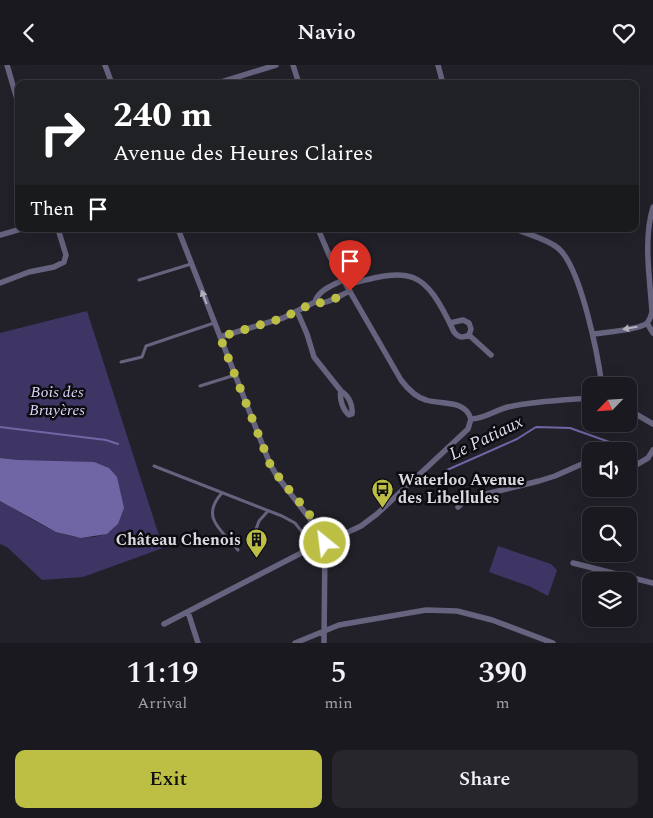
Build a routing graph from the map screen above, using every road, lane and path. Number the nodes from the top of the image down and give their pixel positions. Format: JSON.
{"nodes":[{"id":1,"x":8,"y":65,"type":"edge"},
{"id":2,"x":105,"y":65,"type":"edge"},
{"id":3,"x":276,"y":65,"type":"edge"},
{"id":4,"x":293,"y":65,"type":"edge"},
{"id":5,"x":438,"y":65,"type":"edge"},
{"id":6,"x":111,"y":80,"type":"edge"},
{"id":7,"x":227,"y":80,"type":"edge"},
{"id":8,"x":299,"y":80,"type":"edge"},
{"id":9,"x":442,"y":80,"type":"edge"},
{"id":10,"x":15,"y":91,"type":"edge"},
{"id":11,"x":653,"y":207,"type":"edge"},
{"id":12,"x":15,"y":231,"type":"edge"},
{"id":13,"x":59,"y":232,"type":"edge"},
{"id":14,"x":179,"y":232,"type":"edge"},
{"id":15,"x":319,"y":232,"type":"edge"},
{"id":16,"x":523,"y":232,"type":"edge"},
{"id":17,"x":0,"y":235,"type":"edge"},
{"id":18,"x":191,"y":264,"type":"junction"},
{"id":19,"x":139,"y":280,"type":"dead end"},
{"id":20,"x":0,"y":283,"type":"edge"},
{"id":21,"x":346,"y":285,"type":"junction"},
{"id":22,"x":315,"y":302,"type":"junction"},
{"id":23,"x":297,"y":311,"type":"junction"},
{"id":24,"x":214,"y":323,"type":"junction"},
{"id":25,"x":450,"y":323,"type":"junction"},
{"id":26,"x":647,"y":323,"type":"junction"},
{"id":27,"x":653,"y":333,"type":"edge"},
{"id":28,"x":594,"y":334,"type":"junction"},
{"id":29,"x":469,"y":335,"type":"junction"},
{"id":30,"x":220,"y":337,"type":"junction"},
{"id":31,"x":491,"y":355,"type":"dead end"},
{"id":32,"x":121,"y":362,"type":"dead end"},
{"id":33,"x":235,"y":375,"type":"junction"},
{"id":34,"x":601,"y":377,"type":"edge"},
{"id":35,"x":200,"y":385,"type":"dead end"},
{"id":36,"x":341,"y":391,"type":"dead end"},
{"id":37,"x":582,"y":399,"type":"edge"},
{"id":38,"x":638,"y":415,"type":"edge"},
{"id":39,"x":471,"y":419,"type":"junction"},
{"id":40,"x":653,"y":424,"type":"edge"},
{"id":41,"x":653,"y":450,"type":"edge"},
{"id":42,"x":582,"y":463,"type":"edge"},
{"id":43,"x":637,"y":464,"type":"edge"},
{"id":44,"x":154,"y":466,"type":"dead end"},
{"id":45,"x":222,"y":493,"type":"junction"},
{"id":46,"x":458,"y":507,"type":"dead end"},
{"id":47,"x":268,"y":511,"type":"junction"},
{"id":48,"x":255,"y":532,"type":"dead end"},
{"id":49,"x":325,"y":546,"type":"junction"},
{"id":50,"x":314,"y":547,"type":"junction"},
{"id":51,"x":238,"y":550,"type":"dead end"},
{"id":52,"x":573,"y":563,"type":"dead end"},
{"id":53,"x":653,"y":583,"type":"edge"},
{"id":54,"x":188,"y":612,"type":"junction"},
{"id":55,"x":164,"y":624,"type":"dead end"},
{"id":56,"x":325,"y":630,"type":"junction"},
{"id":57,"x":198,"y":643,"type":"edge"},
{"id":58,"x":295,"y":643,"type":"edge"},
{"id":59,"x":324,"y":643,"type":"edge"},
{"id":60,"x":553,"y":643,"type":"edge"}],
"edges":[{"from":1,"to":10,"type":"street"},
{"from":2,"to":6,"type":"street"},
{"from":3,"to":7,"type":"street"},
{"from":4,"to":8,"type":"street"},
{"from":5,"to":9,"type":"street"},
{"from":11,"to":26,"type":"street"},
{"from":12,"to":17,"type":"street"},
{"from":13,"to":20,"type":"street"},
{"from":14,"to":18,"type":"street"},
{"from":15,"to":21,"type":"street"},
{"from":16,"to":28,"type":"street"},
{"from":18,"to":19,"type":"lane"},
{"from":24,"to":18,"type":"street","one_way":true},
{"from":21,"to":22,"type":"street"},
{"from":21,"to":22,"type":"street"},
{"from":21,"to":25,"type":"street"},
{"from":21,"to":39,"type":"street"},
{"from":22,"to":23,"type":"street"},
{"from":23,"to":30,"type":"street"},
{"from":23,"to":36,"type":"street"},
{"from":24,"to":30,"type":"street"},
{"from":24,"to":32,"type":"lane"},
{"from":25,"to":29,"type":"street"},
{"from":25,"to":29,"type":"street"},
{"from":26,"to":27,"type":"street"},
{"from":26,"to":28,"type":"street","one_way":true},
{"from":28,"to":34,"type":"street"},
{"from":29,"to":31,"type":"street"},
{"from":30,"to":33,"type":"street"},
{"from":33,"to":35,"type":"lane"},
{"from":33,"to":49,"type":"street"},
{"from":37,"to":39,"type":"street"},
{"from":38,"to":40,"type":"street"},
{"from":39,"to":49,"type":"street"},
{"from":41,"to":43,"type":"street"},
{"from":42,"to":46,"type":"street"},
{"from":44,"to":45,"type":"lane"},
{"from":45,"to":47,"type":"lane"},
{"from":45,"to":51,"type":"lane"},
{"from":47,"to":48,"type":"lane"},
{"from":47,"to":50,"type":"lane"},
{"from":49,"to":50,"type":"street"},
{"from":49,"to":56,"type":"street"},
{"from":50,"to":54,"type":"street"},
{"from":52,"to":53,"type":"street"},
{"from":54,"to":55,"type":"street"},
{"from":54,"to":57,"type":"street"},
{"from":56,"to":58,"type":"street"},
{"from":56,"to":59,"type":"street"},
{"from":56,"to":60,"type":"street"}]}
